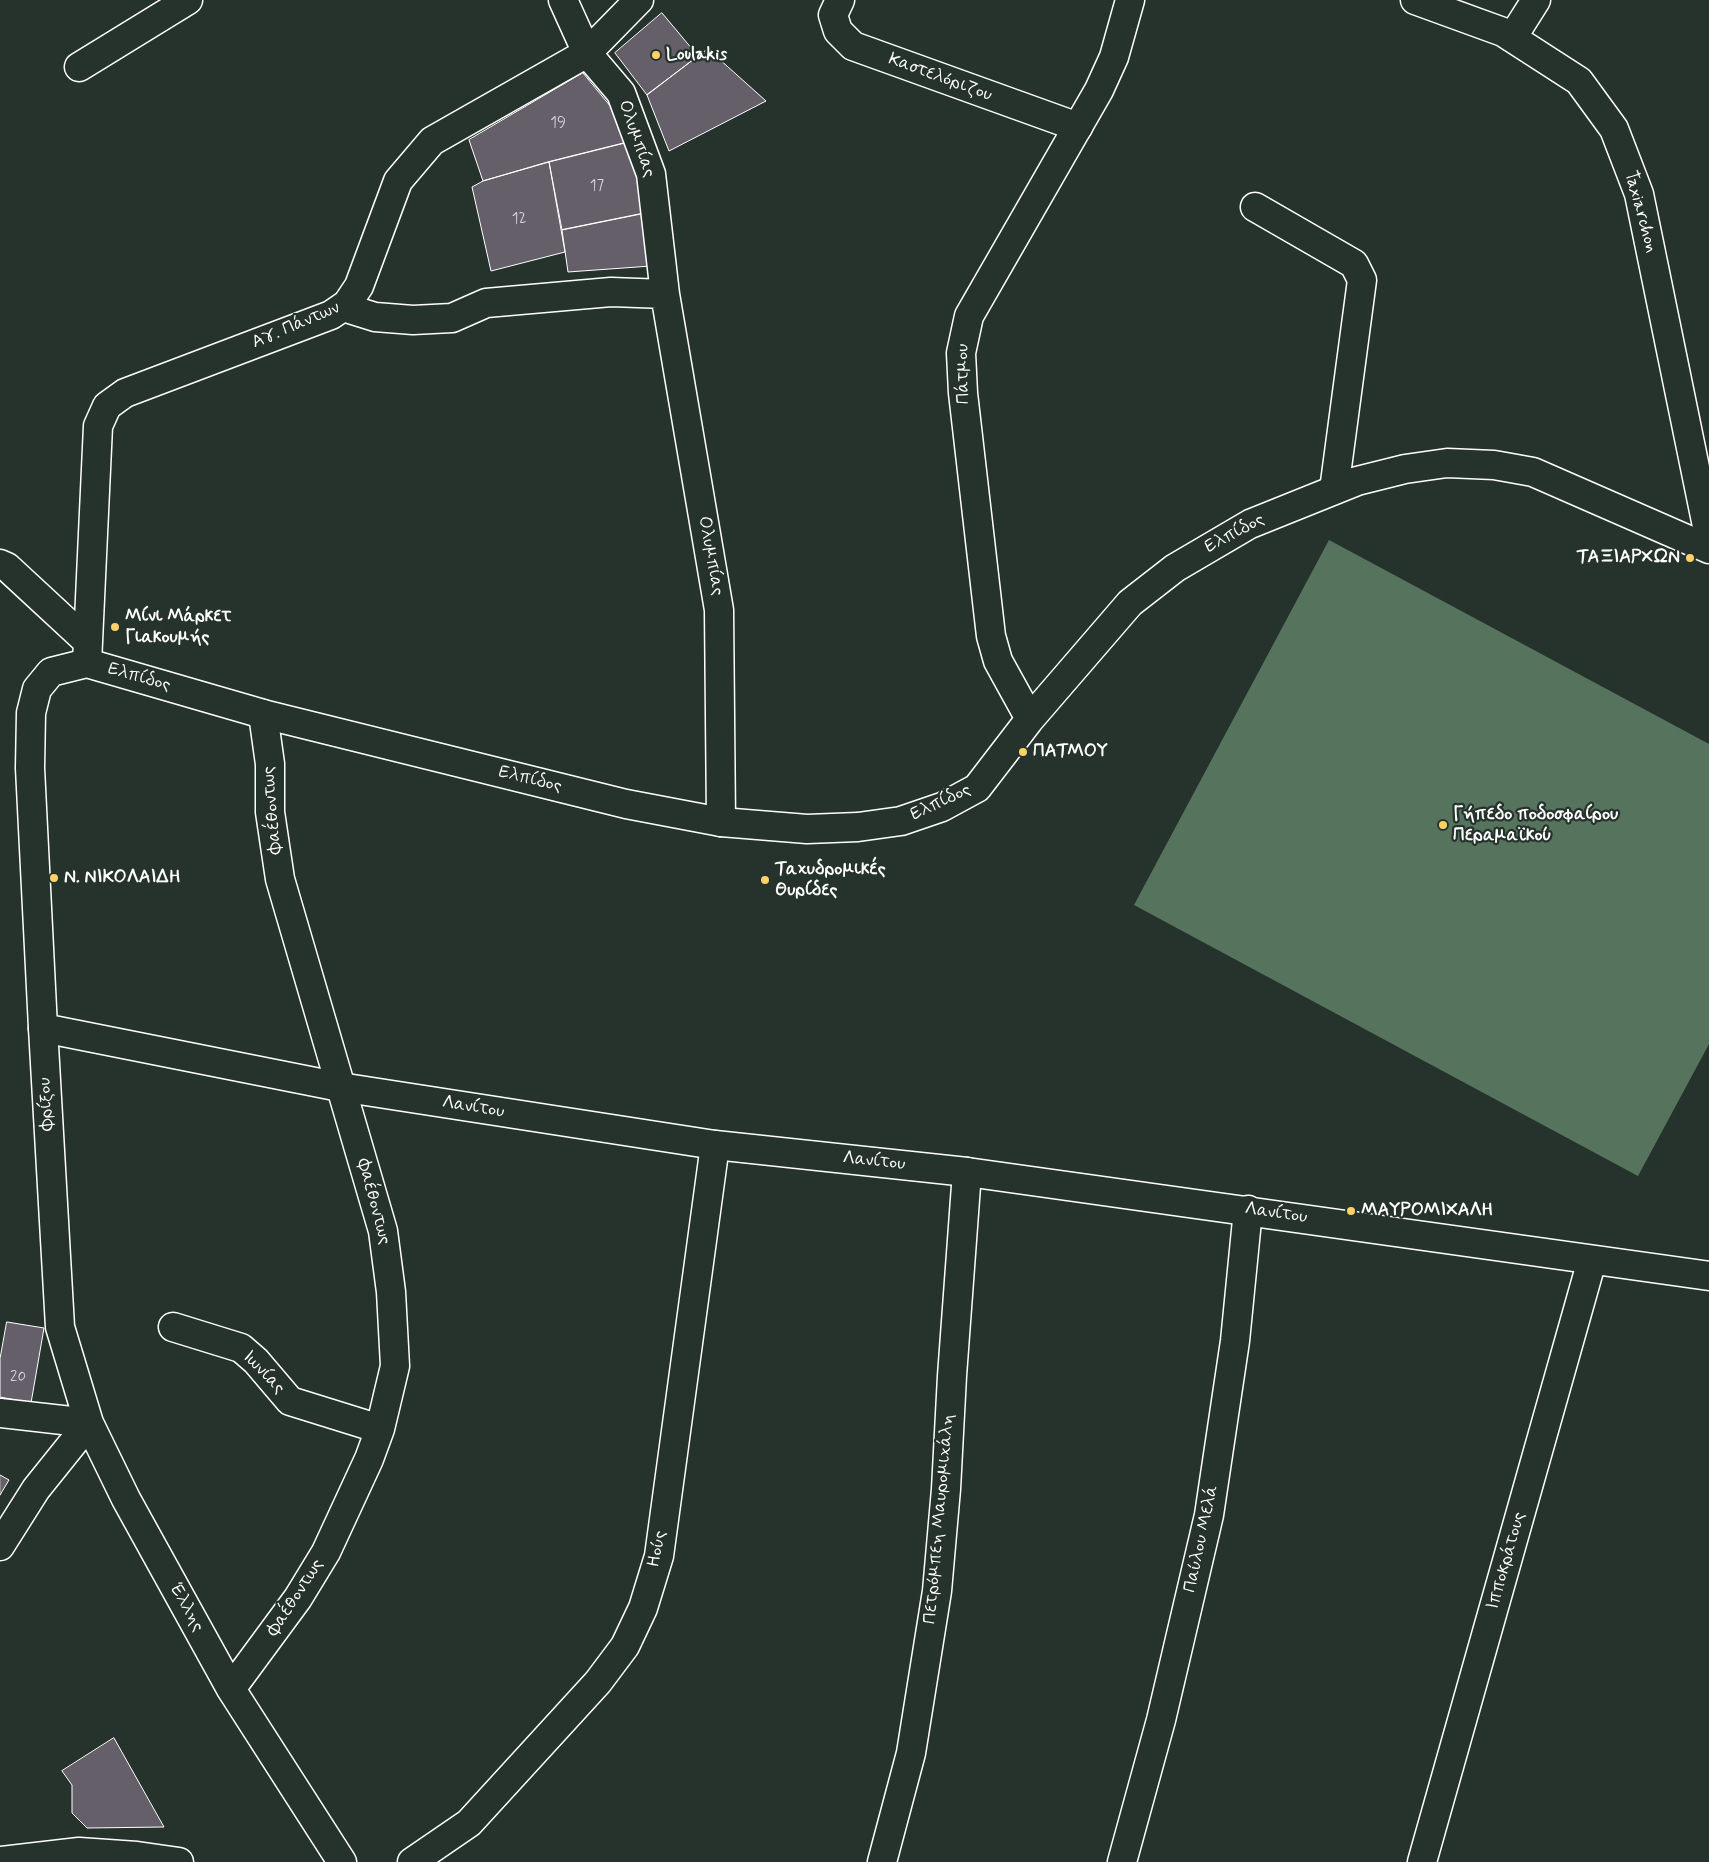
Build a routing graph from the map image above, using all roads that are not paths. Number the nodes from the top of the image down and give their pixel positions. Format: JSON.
{"nodes":[{"id":1,"x":188,"y":0,"type":"edge"},
{"id":2,"x":563,"y":0,"type":"edge"},
{"id":3,"x":639,"y":0,"type":"edge"},
{"id":4,"x":840,"y":0,"type":"edge"},
{"id":5,"x":1130,"y":0,"type":"edge"},
{"id":6,"x":1416,"y":0,"type":"edge"},
{"id":7,"x":1536,"y":0,"type":"edge"},
{"id":8,"x":1512,"y":38,"type":"junction"},
{"id":9,"x":588,"y":53,"type":"junction"},
{"id":10,"x":79,"y":68,"type":"dead end"},
{"id":11,"x":1078,"y":127,"type":"junction"},
{"id":12,"x":1254,"y":207,"type":"dead end"},
{"id":13,"x":665,"y":294,"type":"junction"},
{"id":14,"x":343,"y":307,"type":"junction"},
{"id":15,"x":1334,"y":490,"type":"junction"},
{"id":16,"x":1709,"y":533,"type":"edge"},
{"id":17,"x":1709,"y":549,"type":"edge"},
{"id":18,"x":0,"y":564,"type":"edge"},
{"id":19,"x":87,"y":653,"type":"junction"},
{"id":20,"x":262,"y":714,"type":"junction"},
{"id":21,"x":1030,"y":719,"type":"junction"},
{"id":22,"x":721,"y":822,"type":"junction"},
{"id":23,"x":43,"y":1028,"type":"junction"},
{"id":24,"x":340,"y":1087,"type":"junction"},
{"id":25,"x":715,"y":1145,"type":"junction"},
{"id":26,"x":967,"y":1172,"type":"junction"},
{"id":27,"x":1248,"y":1210,"type":"junction"},
{"id":28,"x":1592,"y":1260,"type":"junction"},
{"id":29,"x":1709,"y":1276,"type":"edge"},
{"id":30,"x":173,"y":1326,"type":"dead end"},
{"id":31,"x":0,"y":1412,"type":"edge"},
{"id":32,"x":89,"y":1423,"type":"junction"},
{"id":33,"x":380,"y":1429,"type":"junction"},
{"id":34,"x":0,"y":1546,"type":"edge"},
{"id":35,"x":232,"y":1689,"type":"junction"},
{"id":36,"x":0,"y":1861,"type":"edge"},
{"id":37,"x":179,"y":1862,"type":"edge"},
{"id":38,"x":342,"y":1862,"type":"edge"},
{"id":39,"x":412,"y":1862,"type":"edge"},
{"id":40,"x":882,"y":1862,"type":"edge"},
{"id":41,"x":1122,"y":1862,"type":"edge"},
{"id":42,"x":1422,"y":1862,"type":"edge"}],
"edges":[{"from":1,"to":10,"type":"street"},
{"from":2,"to":9,"type":"street","name":"Ολυμπίας"},
{"from":3,"to":9,"type":"street","name":"Αγ. Πάντων"},
{"from":4,"to":11,"type":"street","name":"Καστελόριζου"},
{"from":5,"to":11,"type":"street","name":"Πάτμου"},
{"from":6,"to":8,"type":"street","name":"Taxiarchon"},
{"from":7,"to":8,"type":"street"},
{"from":8,"to":16,"type":"street","name":"Taxiarchon"},
{"from":9,"to":13,"type":"street","name":"Ολυμπίας"},
{"from":9,"to":14,"type":"street","name":"Αγ. Πάντων"},
{"from":11,"to":21,"type":"street","name":"Πάτμου"},
{"from":12,"to":15,"type":"street"},
{"from":13,"to":14,"type":"street"},
{"from":13,"to":22,"type":"street","name":"Ολυμπίας"},
{"from":14,"to":19,"type":"street","name":"Αγ. Πάντων"},
{"from":15,"to":17,"type":"street","name":"Ελπίδος"},
{"from":15,"to":21,"type":"street","name":"Ελπίδος"},
{"from":18,"to":19,"type":"street"},
{"from":19,"to":20,"type":"street","name":"Ελπίδος"},
{"from":19,"to":23,"type":"street","name":"Φρίξου"},
{"from":20,"to":22,"type":"street","name":"Ελπίδος"},
{"from":20,"to":24,"type":"street","name":"Φαέθοντως"},
{"from":21,"to":22,"type":"street","name":"Ελπίδος"},
{"from":23,"to":24,"type":"street","name":"Λανίτου"},
{"from":23,"to":32,"type":"street","name":"Φρίξου"},
{"from":24,"to":25,"type":"street","name":"Λανίτου"},
{"from":24,"to":33,"type":"street","name":"Φαέθοντως"},
{"from":25,"to":26,"type":"street","name":"Λανίτου"},
{"from":25,"to":39,"type":"street","name":"Ηούς"},
{"from":26,"to":27,"type":"street","name":"Λανίτου"},
{"from":26,"to":40,"type":"street","name":"Πετρόμπεη Μαυρομιχάλη"},
{"from":27,"to":28,"type":"street","name":"Λανίτου"},
{"from":27,"to":41,"type":"street","name":"Παύλου Μελά"},
{"from":28,"to":29,"type":"street","name":"Λανίτου"},
{"from":28,"to":42,"type":"street","name":"Ιπποκράτους"},
{"from":30,"to":33,"type":"street","name":"Ιωνίας"},
{"from":31,"to":32,"type":"street"},
{"from":32,"to":34,"type":"street"},
{"from":32,"to":35,"type":"street","name":"Έλλης"},
{"from":33,"to":35,"type":"street","name":"Φαέθοντως"},
{"from":35,"to":38,"type":"street","name":"Έλλης"},
{"from":36,"to":37,"type":"street"}]}
